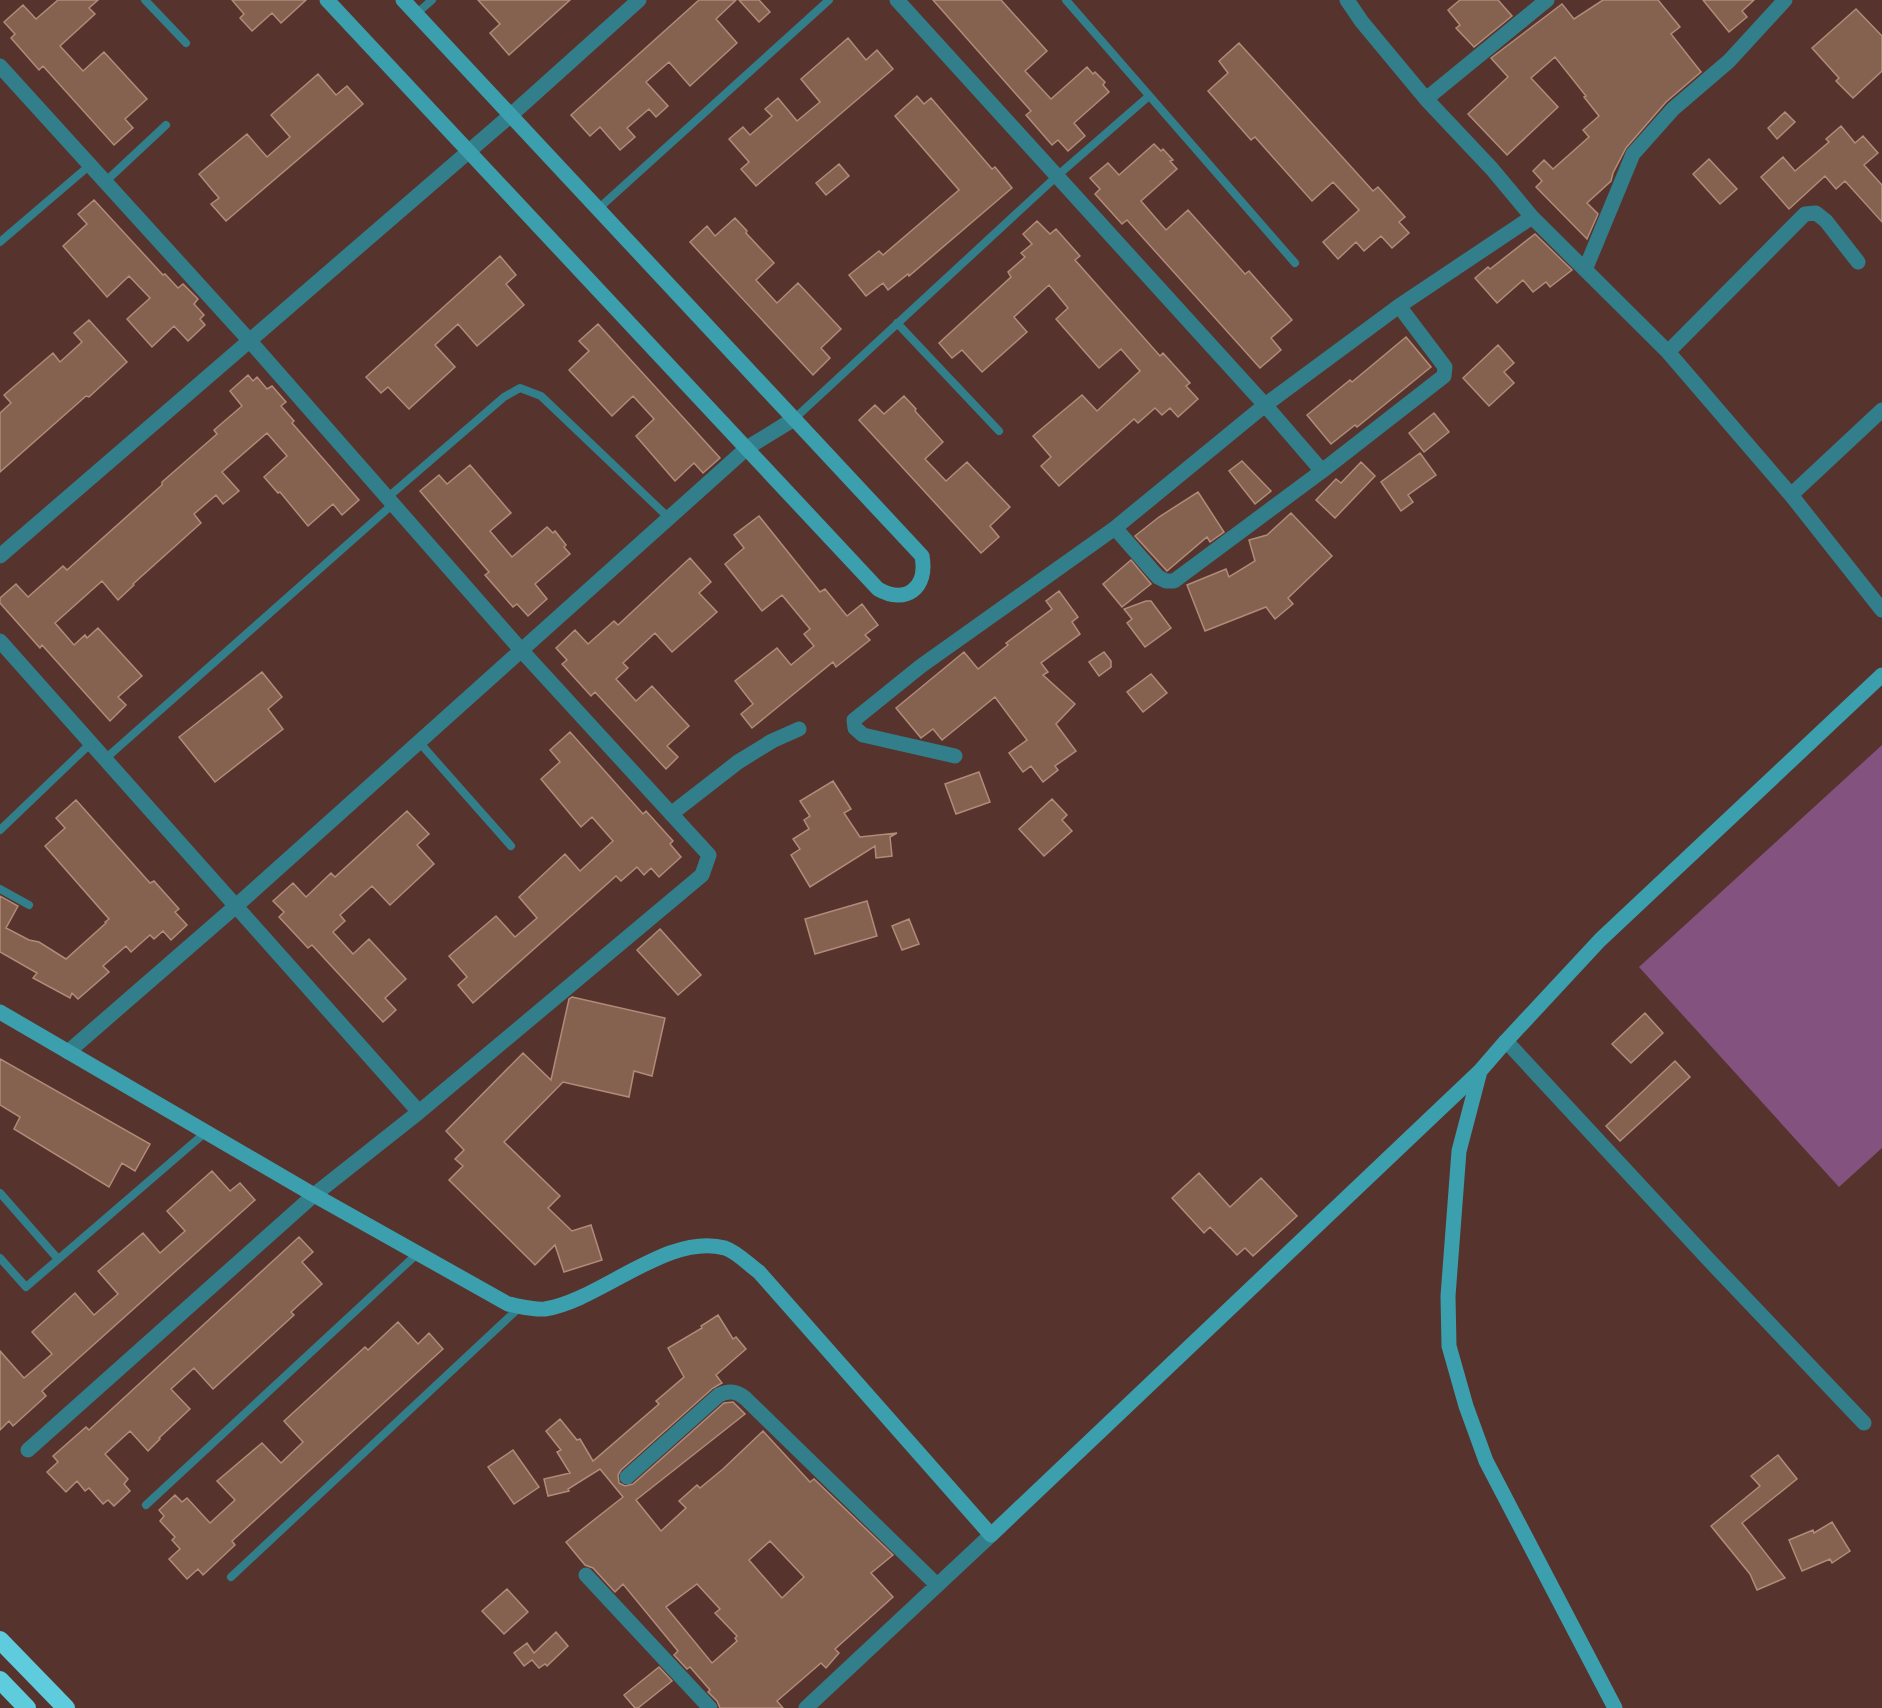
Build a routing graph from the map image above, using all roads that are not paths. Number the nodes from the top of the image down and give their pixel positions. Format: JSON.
{"nodes":[{"id":1,"x":145,"y":0,"type":"edge"},
{"id":2,"x":327,"y":0,"type":"edge"},
{"id":3,"x":403,"y":0,"type":"edge"},
{"id":4,"x":432,"y":0,"type":"edge"},
{"id":5,"x":639,"y":0,"type":"edge"},
{"id":6,"x":829,"y":0,"type":"edge"},
{"id":7,"x":897,"y":0,"type":"edge"},
{"id":8,"x":1065,"y":0,"type":"edge"},
{"id":9,"x":1347,"y":0,"type":"edge"},
{"id":10,"x":1547,"y":0,"type":"edge"},
{"id":11,"x":1785,"y":0,"type":"edge"},
{"id":12,"x":416,"y":14,"type":"junction"},
{"id":13,"x":186,"y":43,"type":"dead end"},
{"id":14,"x":0,"y":66,"type":"edge"},
{"id":15,"x":1149,"y":96,"type":"junction"},
{"id":16,"x":1426,"y":99,"type":"junction"},
{"id":17,"x":511,"y":115,"type":"junction"},
{"id":18,"x":166,"y":125,"type":"dead end"},
{"id":19,"x":468,"y":151,"type":"junction"},
{"id":20,"x":90,"y":165,"type":"junction"},
{"id":21,"x":1057,"y":176,"type":"junction"},
{"id":22,"x":105,"y":182,"type":"junction"},
{"id":23,"x":598,"y":209,"type":"junction"},
{"id":24,"x":1532,"y":217,"type":"junction"},
{"id":25,"x":0,"y":242,"type":"edge"},
{"id":26,"x":1858,"y":262,"type":"dead end"},
{"id":27,"x":1295,"y":263,"type":"dead end"},
{"id":28,"x":1585,"y":270,"type":"junction"},
{"id":29,"x":1399,"y":306,"type":"junction"},
{"id":30,"x":897,"y":323,"type":"junction"},
{"id":31,"x":249,"y":340,"type":"junction"},
{"id":32,"x":1668,"y":352,"type":"junction"},
{"id":33,"x":1265,"y":405,"type":"junction"},
{"id":34,"x":1882,"y":410,"type":"edge"},
{"id":35,"x":794,"y":419,"type":"junction"},
{"id":36,"x":999,"y":431,"type":"dead end"},
{"id":37,"x":747,"y":448,"type":"junction"},
{"id":38,"x":1322,"y":471,"type":"junction"},
{"id":39,"x":1791,"y":495,"type":"junction"},
{"id":40,"x":390,"y":501,"type":"junction"},
{"id":41,"x":669,"y":518,"type":"junction"},
{"id":42,"x":1115,"y":528,"type":"junction"},
{"id":43,"x":0,"y":556,"type":"edge"},
{"id":44,"x":1882,"y":610,"type":"edge"},
{"id":45,"x":0,"y":640,"type":"edge"},
{"id":46,"x":521,"y":650,"type":"junction"},
{"id":47,"x":1882,"y":675,"type":"edge"},
{"id":48,"x":799,"y":729,"type":"dead end"},
{"id":49,"x":418,"y":742,"type":"junction"},
{"id":50,"x":91,"y":743,"type":"junction"},
{"id":51,"x":955,"y":756,"type":"dead end"},
{"id":52,"x":105,"y":759,"type":"junction"},
{"id":53,"x":671,"y":814,"type":"junction"},
{"id":54,"x":0,"y":830,"type":"edge"},
{"id":55,"x":511,"y":846,"type":"dead end"},
{"id":56,"x":0,"y":889,"type":"edge"},
{"id":57,"x":29,"y":905,"type":"dead end"},
{"id":58,"x":236,"y":906,"type":"junction"},
{"id":59,"x":0,"y":1012,"type":"edge"},
{"id":60,"x":1506,"y":1041,"type":"junction"},
{"id":61,"x":68,"y":1052,"type":"junction"},
{"id":62,"x":1480,"y":1071,"type":"junction"},
{"id":63,"x":419,"y":1112,"type":"junction"},
{"id":64,"x":206,"y":1132,"type":"junction"},
{"id":65,"x":0,"y":1193,"type":"edge"},
{"id":66,"x":314,"y":1195,"type":"junction"},
{"id":67,"x":417,"y":1254,"type":"junction"},
{"id":68,"x":0,"y":1258,"type":"edge"},
{"id":69,"x":58,"y":1259,"type":"junction"},
{"id":70,"x":521,"y":1306,"type":"junction"},
{"id":71,"x":1864,"y":1423,"type":"dead end"},
{"id":72,"x":28,"y":1450,"type":"dead end"},
{"id":73,"x":627,"y":1477,"type":"dead end"},
{"id":74,"x":146,"y":1504,"type":"dead end"},
{"id":75,"x":991,"y":1535,"type":"junction"},
{"id":76,"x":586,"y":1575,"type":"dead end"},
{"id":77,"x":231,"y":1577,"type":"dead end"},
{"id":78,"x":937,"y":1585,"type":"junction"},
{"id":79,"x":0,"y":1640,"type":"edge"},
{"id":80,"x":0,"y":1680,"type":"edge"},
{"id":81,"x":27,"y":1708,"type":"edge"},
{"id":82,"x":66,"y":1708,"type":"edge"},
{"id":83,"x":710,"y":1708,"type":"edge"},
{"id":84,"x":806,"y":1708,"type":"edge"},
{"id":85,"x":1615,"y":1708,"type":"edge"}],
"edges":[{"from":1,"to":13,"type":"lane"},
{"from":2,"to":19,"type":"street"},
{"from":3,"to":12,"type":"street"},
{"from":4,"to":12,"type":"lane"},
{"from":5,"to":17,"type":"street"},
{"from":6,"to":23,"type":"lane"},
{"from":7,"to":21,"type":"street"},
{"from":8,"to":15,"type":"lane"},
{"from":9,"to":16,"type":"street"},
{"from":10,"to":16,"type":"street"},
{"from":11,"to":28,"type":"street"},
{"from":12,"to":17,"type":"street"},
{"from":14,"to":20,"type":"street"},
{"from":15,"to":21,"type":"lane"},
{"from":15,"to":27,"type":"lane"},
{"from":16,"to":24,"type":"street"},
{"from":17,"to":19,"type":"street"},
{"from":17,"to":23,"type":"street"},
{"from":18,"to":22,"type":"lane"},
{"from":19,"to":31,"type":"street"},
{"from":19,"to":37,"type":"street"},
{"from":20,"to":22,"type":"street"},
{"from":20,"to":25,"type":"lane"},
{"from":21,"to":30,"type":"lane"},
{"from":21,"to":33,"type":"street"},
{"from":22,"to":31,"type":"street"},
{"from":23,"to":35,"type":"street"},
{"from":24,"to":28,"type":"street"},
{"from":24,"to":29,"type":"street"},
{"from":26,"to":32,"type":"street"},
{"from":28,"to":32,"type":"street"},
{"from":29,"to":33,"type":"street"},
{"from":29,"to":38,"type":"street"},
{"from":30,"to":35,"type":"lane"},
{"from":30,"to":36,"type":"lane"},
{"from":31,"to":40,"type":"street"},
{"from":31,"to":43,"type":"street"},
{"from":32,"to":39,"type":"street"},
{"from":33,"to":38,"type":"street"},
{"from":33,"to":42,"type":"street"},
{"from":34,"to":39,"type":"street"},
{"from":35,"to":37,"type":"street"},
{"from":35,"to":37,"type":"street"},
{"from":37,"to":41,"type":"street"},
{"from":38,"to":42,"type":"street"},
{"from":39,"to":44,"type":"street"},
{"from":40,"to":41,"type":"lane"},
{"from":40,"to":46,"type":"street"},
{"from":40,"to":52,"type":"lane"},
{"from":41,"to":46,"type":"street"},
{"from":42,"to":51,"type":"street"},
{"from":45,"to":50,"type":"street"},
{"from":46,"to":49,"type":"street"},
{"from":46,"to":53,"type":"street"},
{"from":47,"to":60,"type":"street"},
{"from":48,"to":53,"type":"street"},
{"from":49,"to":55,"type":"lane"},
{"from":49,"to":58,"type":"street"},
{"from":50,"to":52,"type":"street"},
{"from":50,"to":54,"type":"lane"},
{"from":52,"to":58,"type":"street"},
{"from":53,"to":63,"type":"street"},
{"from":56,"to":57,"type":"lane"},
{"from":58,"to":61,"type":"street"},
{"from":58,"to":63,"type":"street"},
{"from":59,"to":61,"type":"street"},
{"from":60,"to":62,"type":"street"},
{"from":60,"to":71,"type":"street"},
{"from":61,"to":64,"type":"street"},
{"from":62,"to":75,"type":"street"},
{"from":62,"to":85,"type":"street"},
{"from":63,"to":66,"type":"street"},
{"from":64,"to":66,"type":"street"},
{"from":64,"to":69,"type":"lane"},
{"from":65,"to":69,"type":"lane"},
{"from":66,"to":67,"type":"street"},
{"from":66,"to":72,"type":"street"},
{"from":67,"to":70,"type":"street"},
{"from":67,"to":74,"type":"lane"},
{"from":68,"to":69,"type":"lane"},
{"from":70,"to":75,"type":"street"},
{"from":70,"to":77,"type":"lane"},
{"from":73,"to":78,"type":"street"},
{"from":75,"to":78,"type":"street"},
{"from":76,"to":83,"type":"street"},
{"from":78,"to":84,"type":"street"},
{"from":79,"to":82,"type":"highway"},
{"from":80,"to":81,"type":"highway"}]}
